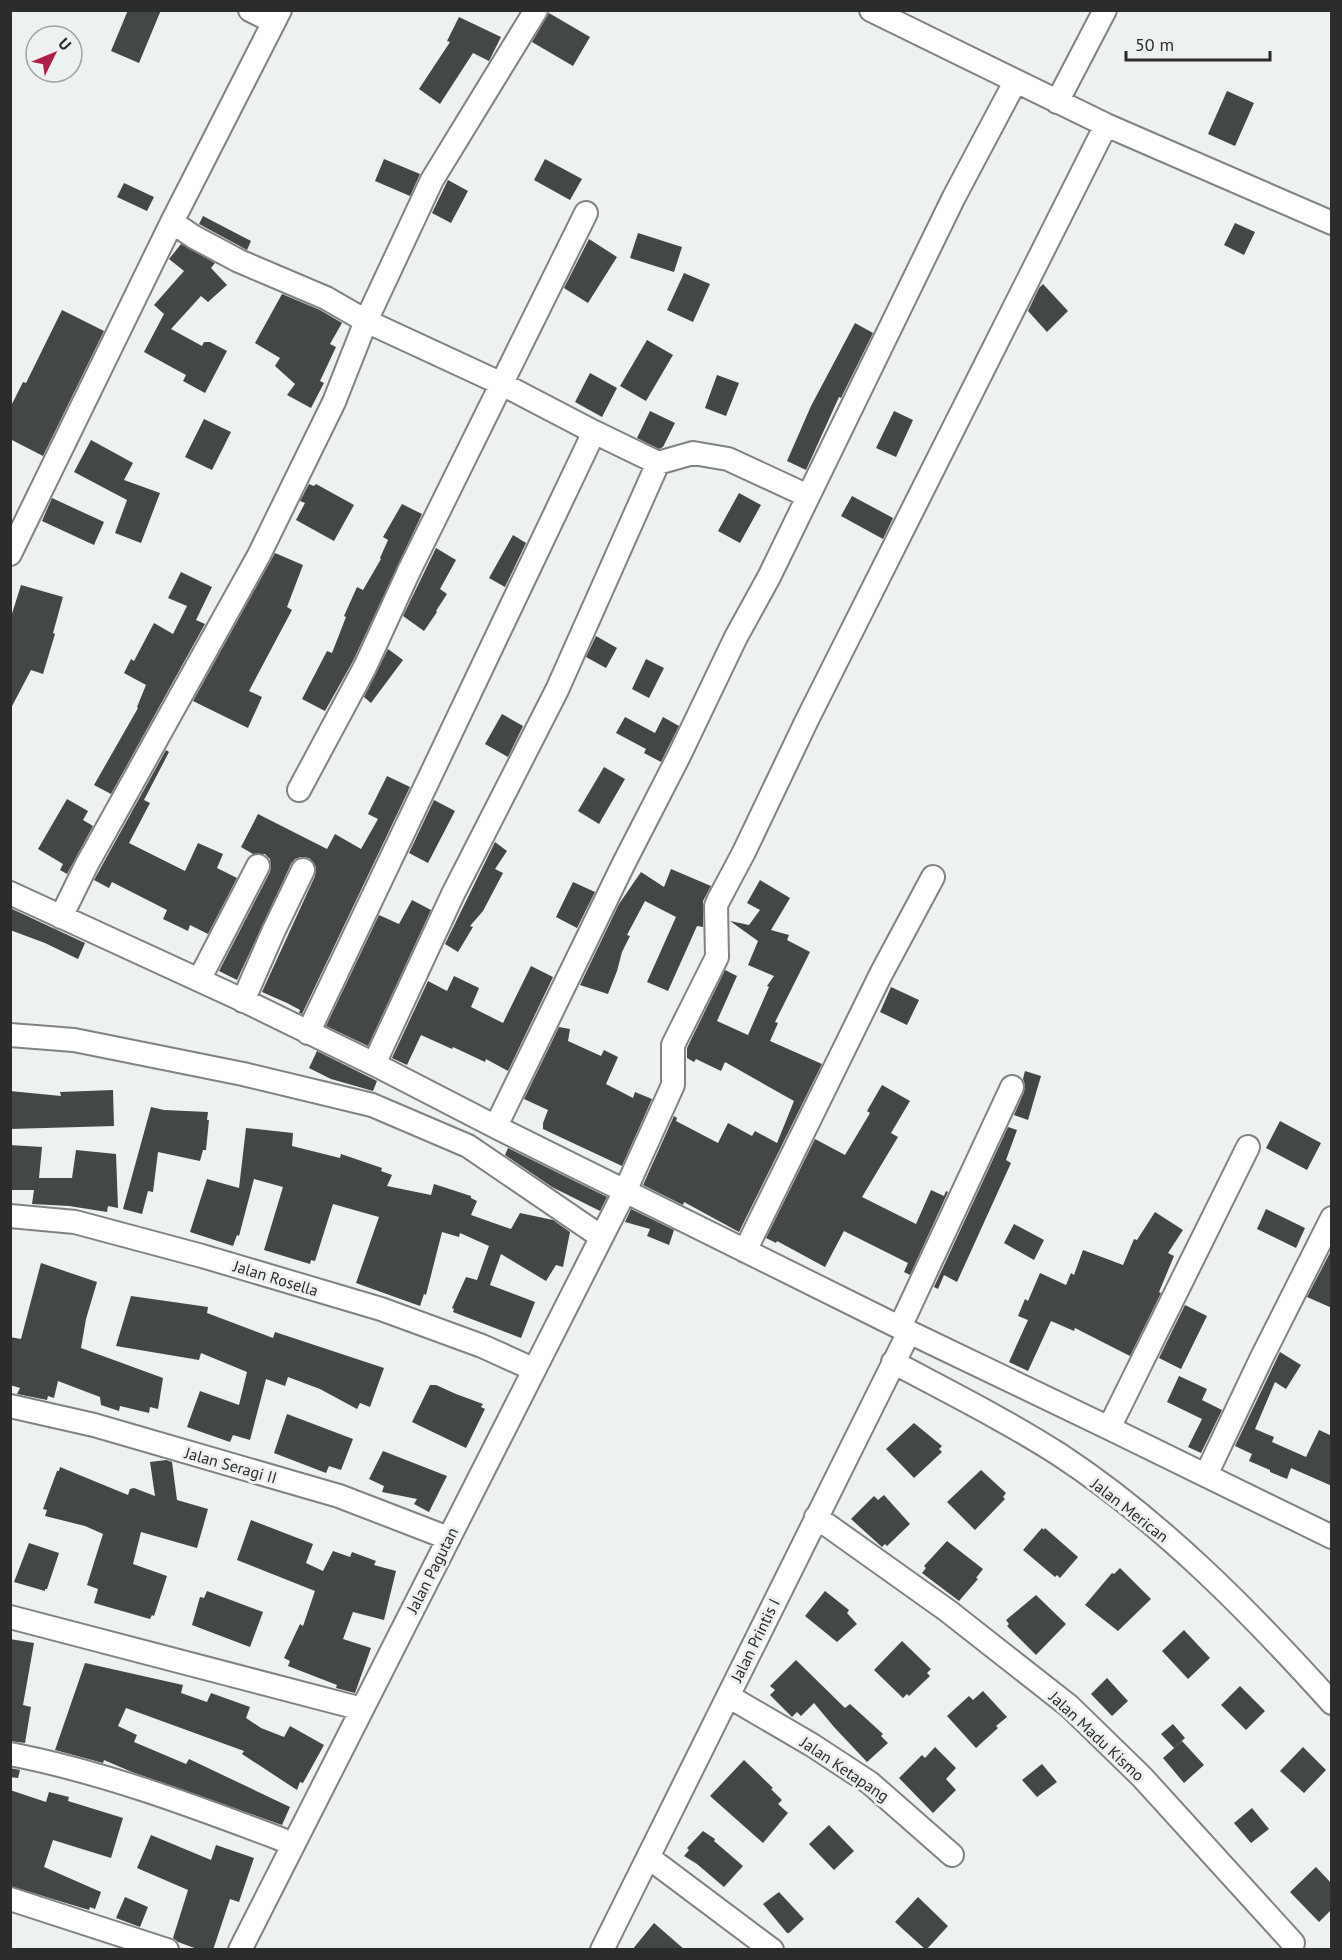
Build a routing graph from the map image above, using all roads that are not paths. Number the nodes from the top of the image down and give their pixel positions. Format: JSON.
{"nodes":[{"id":1,"x":250,"y":10,"type":"edge"},
{"id":2,"x":536,"y":10,"type":"edge"},
{"id":3,"x":871,"y":10,"type":"edge"},
{"id":4,"x":1105,"y":10,"type":"edge"},
{"id":5,"x":277,"y":16,"type":"edge"},
{"id":6,"x":1015,"y":82,"type":"junction"},
{"id":7,"x":1057,"y":102,"type":"junction"},
{"id":8,"x":1106,"y":125,"type":"junction"},
{"id":9,"x":586,"y":213,"type":"dead end"},
{"id":10,"x":172,"y":222,"type":"junction"},
{"id":11,"x":1332,"y":224,"type":"edge"},
{"id":12,"x":366,"y":321,"type":"junction"},
{"id":13,"x":502,"y":384,"type":"junction"},
{"id":14,"x":594,"y":432,"type":"junction"},
{"id":15,"x":658,"y":463,"type":"junction"},
{"id":16,"x":808,"y":496,"type":"junction"},
{"id":17,"x":10,"y":554,"type":"edge"},
{"id":18,"x":299,"y":790,"type":"dead end"},
{"id":19,"x":258,"y":866,"type":"dead end"},
{"id":20,"x":303,"y":870,"type":"dead end"},
{"id":21,"x":933,"y":877,"type":"dead end"},
{"id":22,"x":10,"y":893,"type":"edge"},
{"id":23,"x":61,"y":917,"type":"junction"},
{"id":24,"x":199,"y":980,"type":"junction"},
{"id":25,"x":243,"y":1000,"type":"junction"},
{"id":26,"x":308,"y":1033,"type":"junction"},
{"id":27,"x":10,"y":1035,"type":"edge"},
{"id":28,"x":374,"y":1064,"type":"junction"},
{"id":29,"x":1012,"y":1087,"type":"dead end"},
{"id":30,"x":496,"y":1126,"type":"junction"},
{"id":31,"x":1248,"y":1147,"type":"dead end"},
{"id":32,"x":625,"y":1191,"type":"junction"},
{"id":33,"x":10,"y":1216,"type":"edge"},
{"id":34,"x":1332,"y":1218,"type":"edge"},
{"id":35,"x":600,"y":1236,"type":"junction"},
{"id":36,"x":745,"y":1251,"type":"junction"},
{"id":37,"x":904,"y":1330,"type":"junction"},
{"id":38,"x":893,"y":1362,"type":"junction"},
{"id":39,"x":533,"y":1370,"type":"junction"},
{"id":40,"x":10,"y":1406,"type":"edge"},
{"id":41,"x":1110,"y":1428,"type":"junction"},
{"id":42,"x":1206,"y":1475,"type":"junction"},
{"id":43,"x":816,"y":1517,"type":"junction"},
{"id":44,"x":448,"y":1538,"type":"junction"},
{"id":45,"x":1332,"y":1538,"type":"edge"},
{"id":46,"x":10,"y":1617,"type":"edge"},
{"id":47,"x":728,"y":1696,"type":"junction"},
{"id":48,"x":1332,"y":1703,"type":"edge"},
{"id":49,"x":362,"y":1709,"type":"junction"},
{"id":50,"x":10,"y":1754,"type":"edge"},
{"id":51,"x":294,"y":1844,"type":"junction"},
{"id":52,"x":952,"y":1855,"type":"dead end"},
{"id":53,"x":648,"y":1857,"type":"junction"},
{"id":54,"x":10,"y":1899,"type":"edge"},
{"id":55,"x":1293,"y":1943,"type":"dead end"},
{"id":56,"x":167,"y":1950,"type":"edge"},
{"id":57,"x":240,"y":1950,"type":"edge"},
{"id":58,"x":602,"y":1950,"type":"edge"},
{"id":59,"x":772,"y":1950,"type":"edge"}],
"edges":[{"from":1,"to":5,"type":"street"},
{"from":2,"to":12,"type":"street"},
{"from":3,"to":6,"type":"street"},
{"from":4,"to":7,"type":"street"},
{"from":5,"to":10,"type":"street"},
{"from":6,"to":7,"type":"street"},
{"from":6,"to":16,"type":"street"},
{"from":7,"to":8,"type":"street"},
{"from":8,"to":11,"type":"street"},
{"from":8,"to":32,"type":"street","name":"Jalan Pagutan"},
{"from":9,"to":13,"type":"street"},
{"from":10,"to":12,"type":"street"},
{"from":10,"to":17,"type":"street"},
{"from":12,"to":13,"type":"street"},
{"from":12,"to":23,"type":"street"},
{"from":13,"to":14,"type":"street"},
{"from":13,"to":18,"type":"street"},
{"from":14,"to":15,"type":"street"},
{"from":14,"to":26,"type":"street"},
{"from":15,"to":16,"type":"street"},
{"from":15,"to":28,"type":"street"},
{"from":16,"to":30,"type":"street"},
{"from":19,"to":24,"type":"street"},
{"from":20,"to":25,"type":"street"},
{"from":21,"to":36,"type":"street"},
{"from":22,"to":23,"type":"street"},
{"from":23,"to":24,"type":"street"},
{"from":24,"to":25,"type":"street"},
{"from":25,"to":26,"type":"street"},
{"from":26,"to":28,"type":"street"},
{"from":27,"to":35,"type":"street"},
{"from":28,"to":30,"type":"street"},
{"from":29,"to":37,"type":"street","name":"Jalan Printis I"},
{"from":30,"to":32,"type":"street"},
{"from":31,"to":41,"type":"street"},
{"from":32,"to":35,"type":"street","name":"Jalan Pagutan"},
{"from":32,"to":36,"type":"street"},
{"from":33,"to":39,"type":"street","name":"Jalan Rosella"},
{"from":34,"to":42,"type":"street"},
{"from":35,"to":39,"type":"street","name":"Jalan Pagutan"},
{"from":36,"to":37,"type":"street"},
{"from":37,"to":38,"type":"street","name":"Jalan Printis I"},
{"from":37,"to":41,"type":"street"},
{"from":38,"to":43,"type":"street","name":"Jalan Printis I"},
{"from":38,"to":48,"type":"street","name":"Jalan Merican"},
{"from":39,"to":44,"type":"street","name":"Jalan Pagutan"},
{"from":40,"to":44,"type":"street","name":"Jalan Seragi II"},
{"from":41,"to":42,"type":"street"},
{"from":42,"to":45,"type":"street"},
{"from":43,"to":47,"type":"street","name":"Jalan Printis I"},
{"from":43,"to":55,"type":"street","name":"Jalan Madu Kismo"},
{"from":44,"to":49,"type":"street","name":"Jalan Pagutan"},
{"from":46,"to":49,"type":"street"},
{"from":47,"to":52,"type":"street","name":"Jalan Ketapang"},
{"from":47,"to":53,"type":"street","name":"Jalan Printis I"},
{"from":49,"to":51,"type":"street","name":"Jalan Pagutan"},
{"from":50,"to":51,"type":"street"},
{"from":51,"to":57,"type":"street","name":"Jalan Pagutan"},
{"from":53,"to":58,"type":"street","name":"Jalan Printis I"},
{"from":53,"to":59,"type":"street"},
{"from":54,"to":56,"type":"street"}]}
